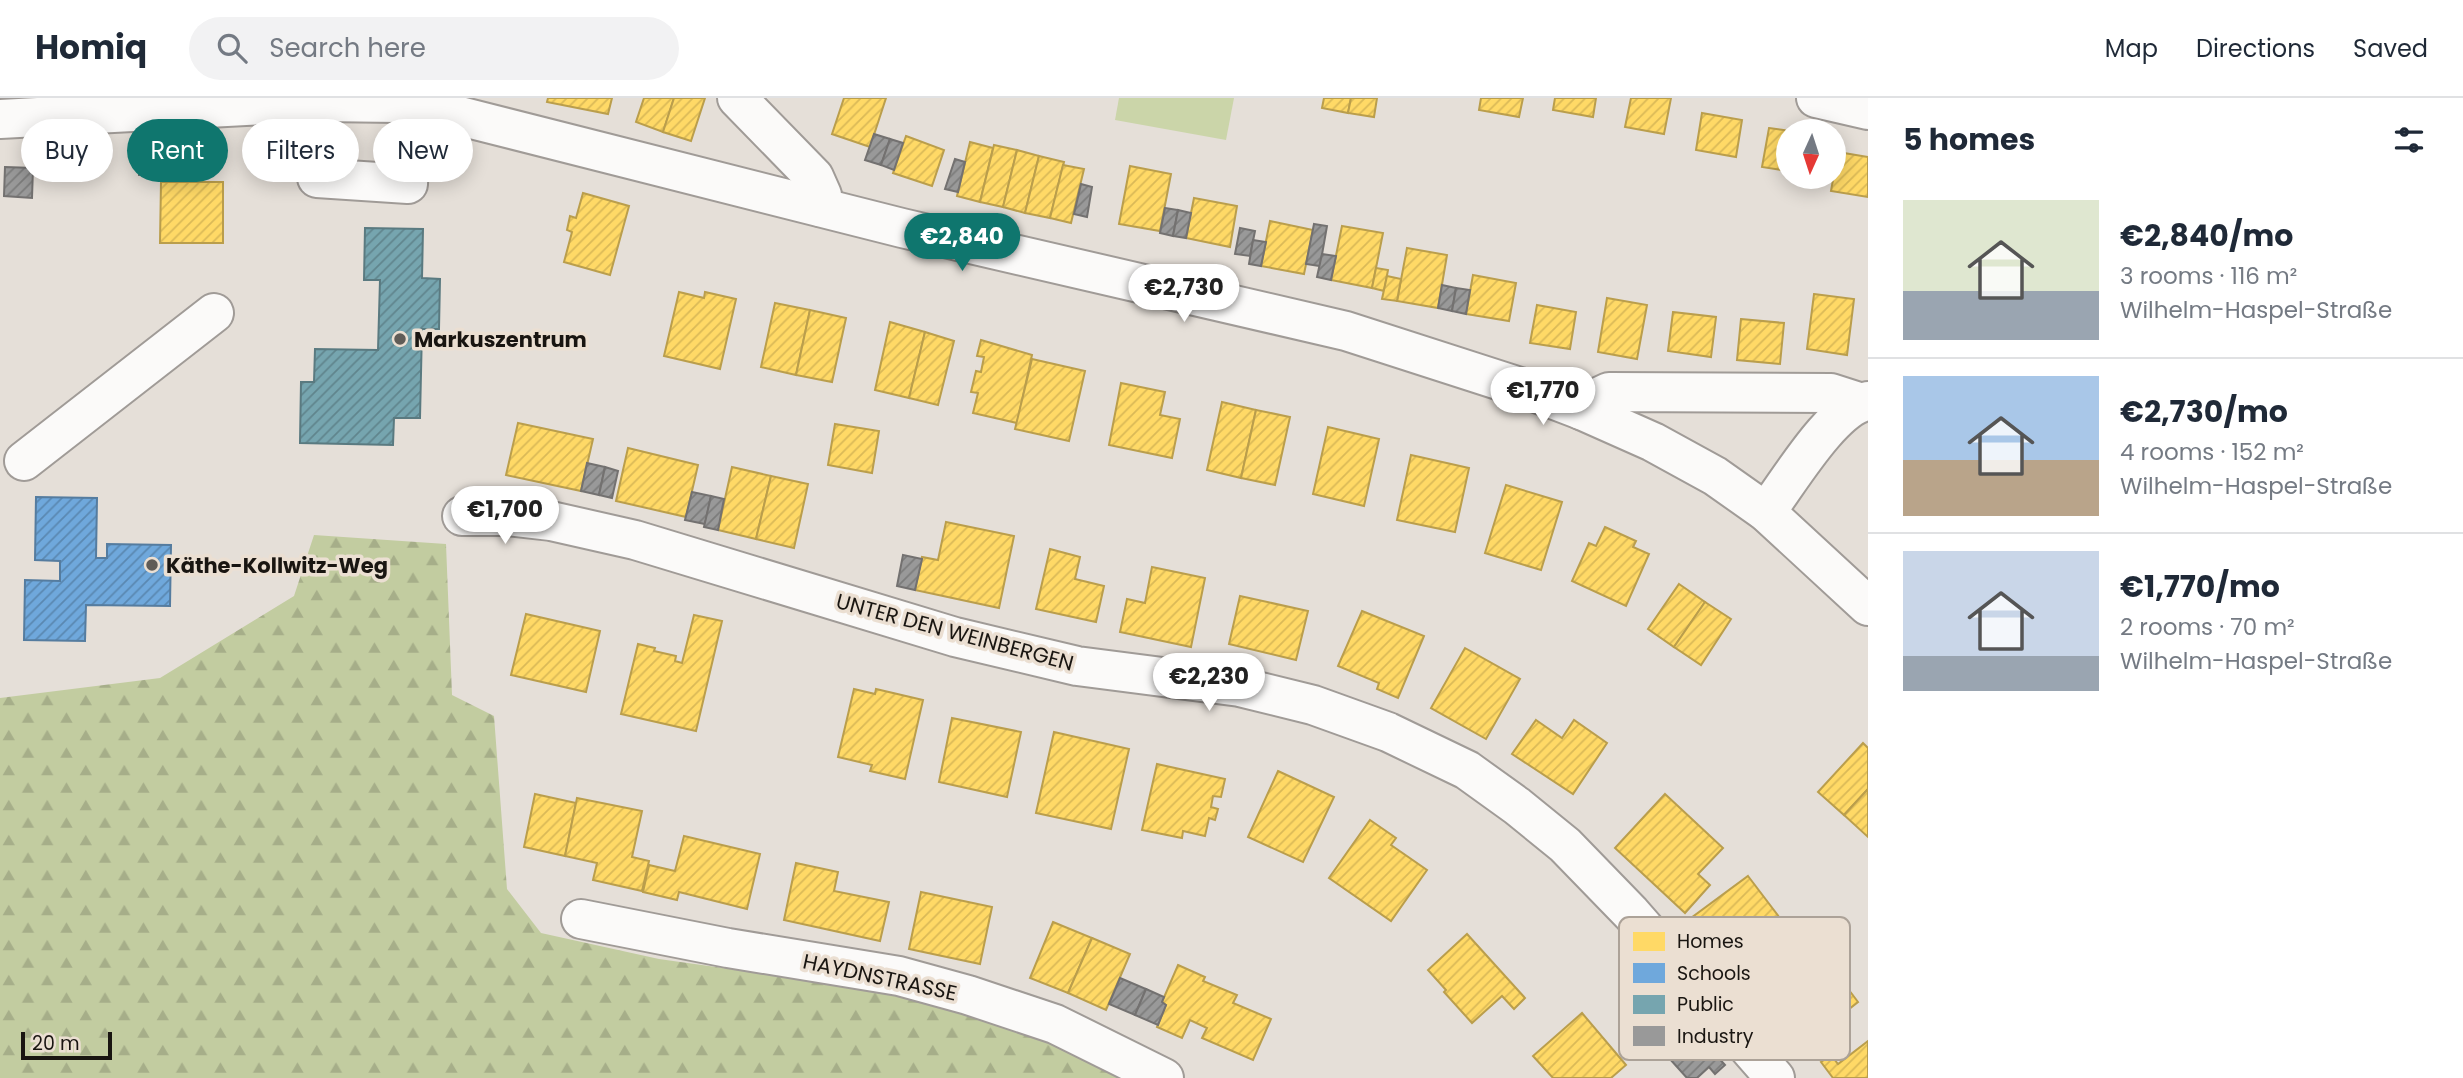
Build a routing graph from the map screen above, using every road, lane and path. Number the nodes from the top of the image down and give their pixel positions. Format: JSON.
{"nodes":[{"id":1,"x":737,"y":98,"type":"edge"},
{"id":2,"x":1816,"y":98,"type":"edge"},
{"id":3,"x":76,"y":106,"type":"edge"},
{"id":4,"x":412,"y":106,"type":"junction"},
{"id":5,"x":1868,"y":110,"type":"edge"},
{"id":6,"x":0,"y":119,"type":"edge"},
{"id":7,"x":359,"y":181,"type":"edge"},
{"id":8,"x":820,"y":207,"type":"junction"},
{"id":9,"x":214,"y":313,"type":"dead end"},
{"id":10,"x":1864,"y":401,"type":"edge"},
{"id":11,"x":1581,"y":410,"type":"junction"},
{"id":12,"x":24,"y":461,"type":"dead end"},
{"id":13,"x":1766,"y":512,"type":"junction"},
{"id":14,"x":462,"y":516,"type":"dead end"},
{"id":15,"x":1868,"y":606,"type":"edge"},
{"id":16,"x":1634,"y":917,"type":"edge"},
{"id":17,"x":582,"y":919,"type":"dead end"},
{"id":18,"x":1759,"y":1060,"type":"edge"},
{"id":19,"x":1164,"y":1078,"type":"edge"},
{"id":20,"x":1775,"y":1078,"type":"edge"}],
"edges":[{"from":1,"to":8,"type":"street"},
{"from":2,"to":5,"type":"street"},
{"from":3,"to":4,"type":"street"},
{"from":3,"to":6,"type":"street"},
{"from":4,"to":7,"type":"street"},
{"from":4,"to":8,"type":"street"},
{"from":8,"to":11,"type":"street"},
{"from":9,"to":12,"type":"street"},
{"from":10,"to":11,"type":"street"},
{"from":10,"to":13,"type":"street"},
{"from":11,"to":13,"type":"street"},
{"from":13,"to":15,"type":"street"},
{"from":14,"to":16,"type":"street","name":"UNTER DEN WEINBERGEN"},
{"from":17,"to":19,"type":"street","name":"HAYDNSTRASSE"},
{"from":18,"to":20,"type":"street","name":"UNTER DEN WEINBERGEN"}]}
